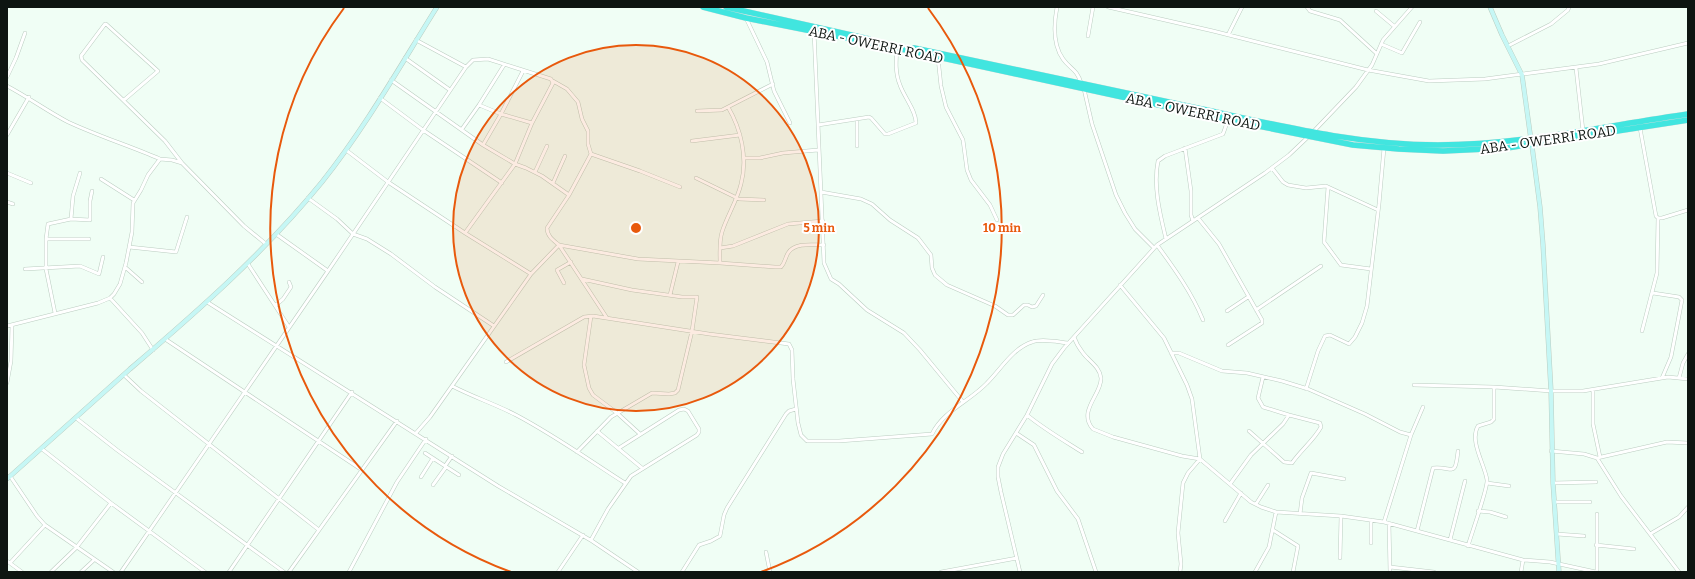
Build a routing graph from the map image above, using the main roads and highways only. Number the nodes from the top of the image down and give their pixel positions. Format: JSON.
{"nodes":[{"id":1,"x":437,"y":7,"type":"edge"},
{"id":2,"x":703,"y":7,"type":"edge"},
{"id":3,"x":726,"y":7,"type":"edge"},
{"id":4,"x":1490,"y":7,"type":"edge"},
{"id":5,"x":1688,"y":114,"type":"edge"},
{"id":6,"x":1688,"y":120,"type":"edge"},
{"id":7,"x":1602,"y":131,"type":"junction"},
{"id":8,"x":1531,"y":143,"type":"junction"},
{"id":9,"x":8,"y":478,"type":"edge"},
{"id":10,"x":1559,"y":572,"type":"edge"}],
"edges":[{"from":1,"to":9,"type":"main road"},
{"from":2,"to":8,"type":"highway","name":"ABA - OWERRI ROAD"},
{"from":3,"to":8,"type":"highway","name":"ABA - OWERRI ROAD"},
{"from":4,"to":8,"type":"main road"},
{"from":5,"to":7,"type":"highway","name":"ABA - OWERRI ROAD"},
{"from":6,"to":7,"type":"highway","name":"ABA - OWERRI ROAD"},
{"from":7,"to":8,"type":"highway","name":"ABA - OWERRI ROAD"},
{"from":7,"to":8,"type":"highway","name":"ABA - OWERRI ROAD"},
{"from":8,"to":10,"type":"main road"}]}
